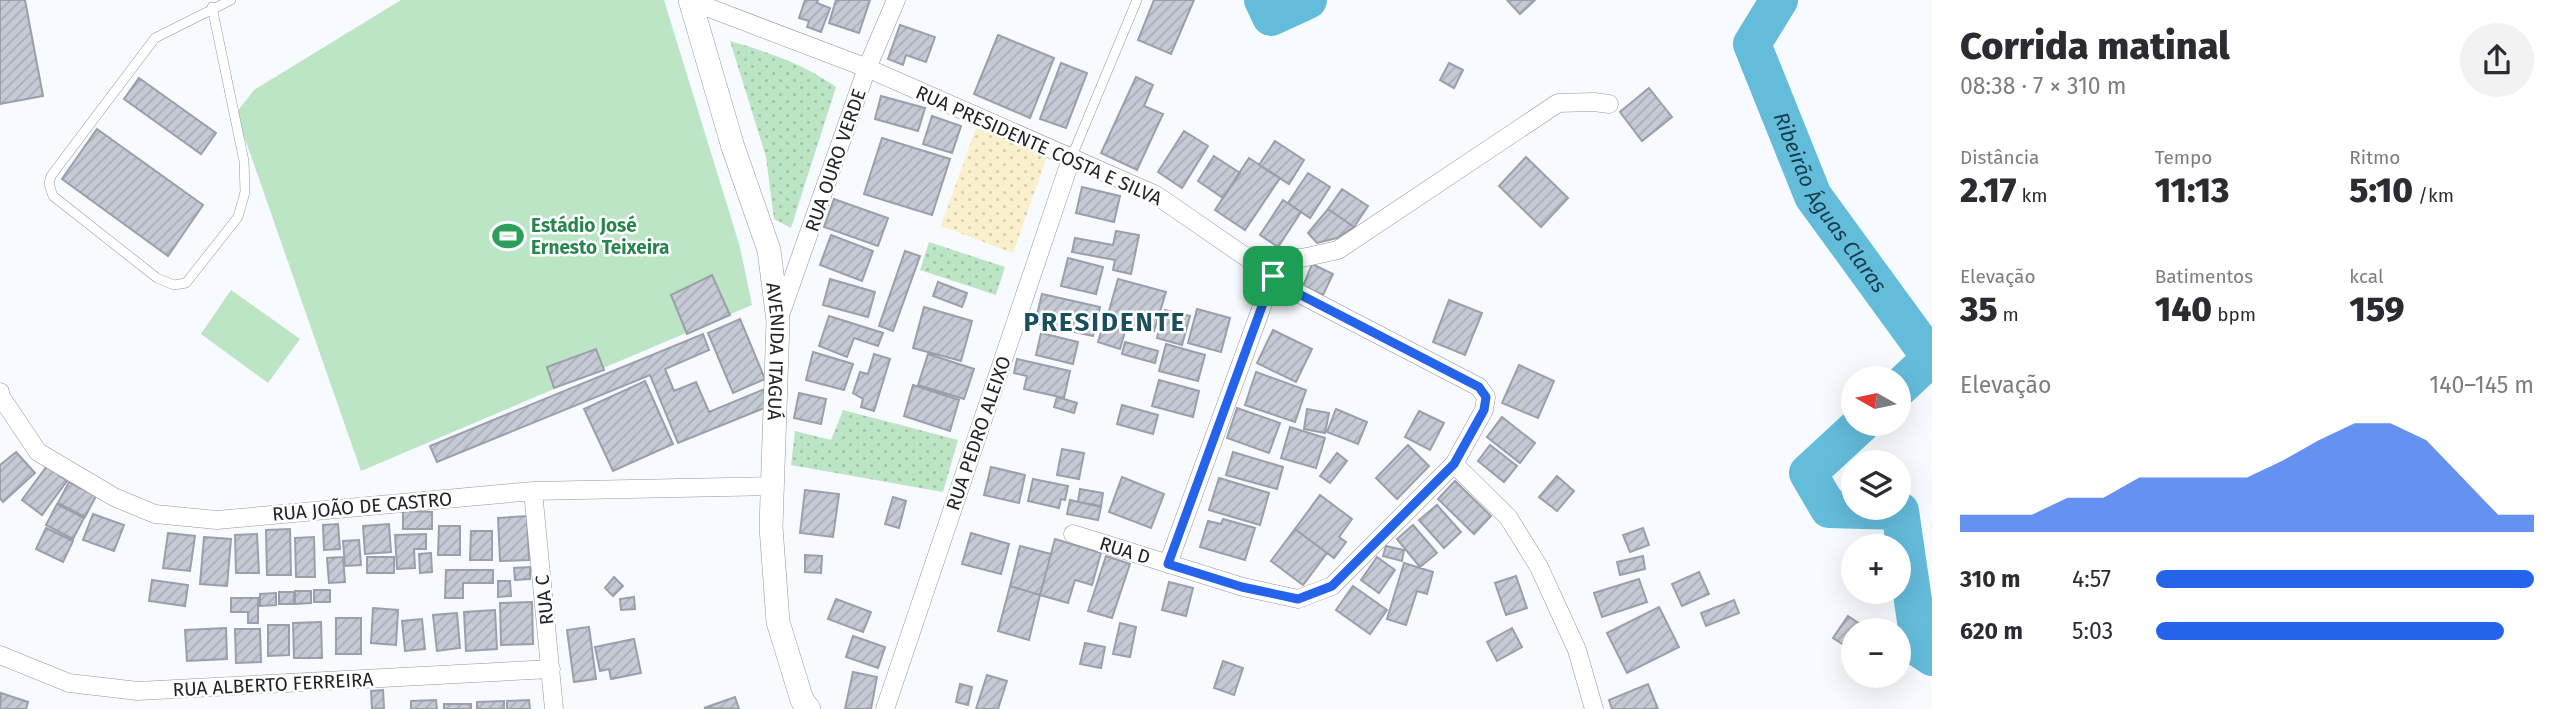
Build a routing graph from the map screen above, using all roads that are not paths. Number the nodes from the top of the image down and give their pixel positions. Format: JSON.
{"nodes":[{"id":1,"x":231,"y":0,"type":"edge"},
{"id":2,"x":690,"y":0,"type":"edge"},
{"id":3,"x":895,"y":0,"type":"edge"},
{"id":4,"x":1137,"y":0,"type":"edge"},
{"id":5,"x":212,"y":7,"type":"junction"},
{"id":6,"x":867,"y":68,"type":"junction"},
{"id":7,"x":1609,"y":104,"type":"dead end"},
{"id":8,"x":1072,"y":156,"type":"junction"},
{"id":9,"x":1246,"y":256,"type":"junction"},
{"id":10,"x":1273,"y":276,"type":"junction"},
{"id":11,"x":778,"y":321,"type":"junction"},
{"id":12,"x":1479,"y":387,"type":"joint"},
{"id":13,"x":0,"y":392,"type":"edge"},
{"id":14,"x":1454,"y":464,"type":"junction"},
{"id":15,"x":773,"y":486,"type":"junction"},
{"id":16,"x":533,"y":491,"type":"junction"},
{"id":17,"x":1073,"y":534,"type":"dead end"},
{"id":18,"x":1168,"y":564,"type":"junction"},
{"id":19,"x":0,"y":655,"type":"edge"},
{"id":20,"x":551,"y":669,"type":"junction"},
{"id":21,"x":554,"y":709,"type":"edge"},
{"id":22,"x":809,"y":709,"type":"edge"},
{"id":23,"x":885,"y":709,"type":"edge"},
{"id":24,"x":1594,"y":709,"type":"edge"}],
"edges":[{"from":1,"to":5,"type":"lane"},
{"from":2,"to":6,"type":"street","name":"RUA PRESIDENTE COSTA E SILVA"},
{"from":2,"to":11,"type":"street","name":"AVENIDA ITAGUÁ"},
{"from":3,"to":6,"type":"street","name":"RUA OURO VERDE"},
{"from":4,"to":8,"type":"lane"},
{"from":5,"to":5,"type":"lane"},
{"from":6,"to":8,"type":"street","name":"RUA PRESIDENTE COSTA E SILVA"},
{"from":6,"to":11,"type":"street","name":"RUA OURO VERDE"},
{"from":7,"to":9,"type":"street"},
{"from":8,"to":9,"type":"street","name":"RUA PRESIDENTE COSTA E SILVA"},
{"from":8,"to":23,"type":"street","name":"RUA PEDRO ALEIXO"},
{"from":9,"to":10,"type":"street","name":"RUA PRESIDENTE COSTA E SILVA"},
{"from":10,"to":12,"type":"street","name":"RUA PRESIDENTE COSTA E SILVA"},
{"from":10,"to":18,"type":"street"},
{"from":11,"to":15,"type":"street","name":"AVENIDA ITAGUÁ"},
{"from":12,"to":14,"type":"street","name":"RUA D"},
{"from":13,"to":16,"type":"street","name":"RUA JOÃO DE CASTRO"},
{"from":14,"to":18,"type":"street","name":"RUA D"},
{"from":14,"to":24,"type":"street"},
{"from":15,"to":16,"type":"street","name":"RUA JOÃO DE CASTRO"},
{"from":15,"to":22,"type":"street","name":"AVENIDA ITAGUÁ"},
{"from":16,"to":20,"type":"street","name":"RUA C"},
{"from":17,"to":18,"type":"street","name":"RUA D"},
{"from":19,"to":20,"type":"street","name":"RUA ALBERTO FERREIRA"},
{"from":20,"to":21,"type":"street","name":"RUA C"}]}
